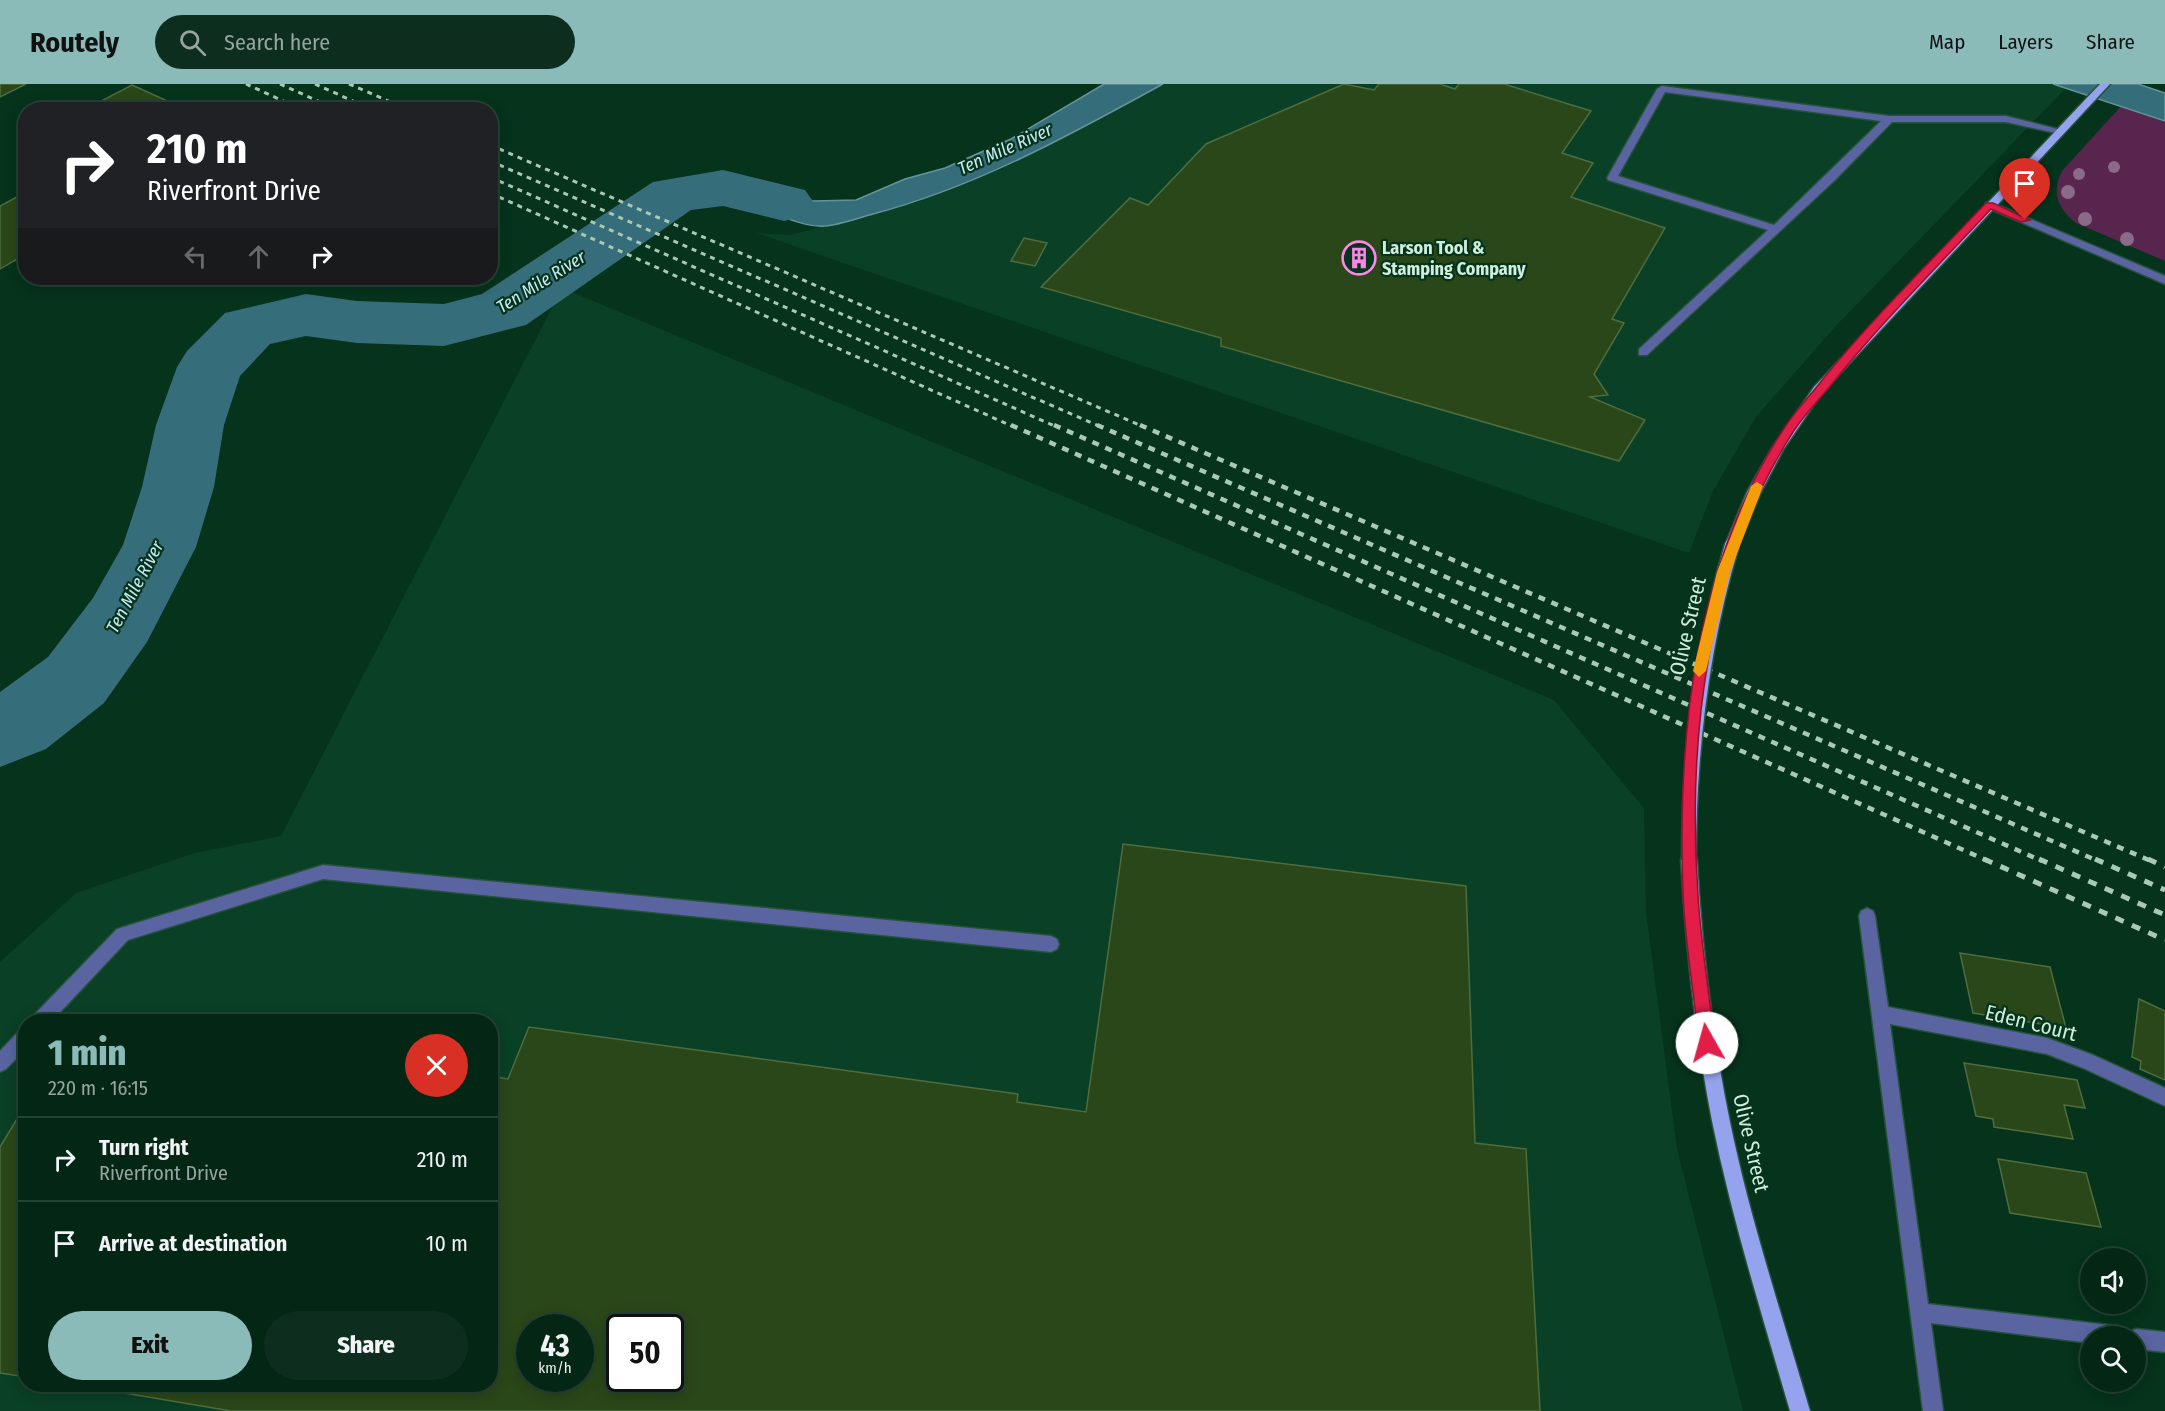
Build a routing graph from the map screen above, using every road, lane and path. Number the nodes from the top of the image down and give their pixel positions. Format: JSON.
{"nodes":[{"id":1,"x":2105,"y":84,"type":"edge"},
{"id":2,"x":1889,"y":119,"type":"junction"},
{"id":3,"x":2060,"y":131,"type":"junction"},
{"id":4,"x":1990,"y":205,"type":"junction"},
{"id":5,"x":1776,"y":229,"type":"junction"},
{"id":6,"x":2165,"y":280,"type":"edge"},
{"id":7,"x":1643,"y":352,"type":"dead end"},
{"id":8,"x":1867,"y":916,"type":"dead end"},
{"id":9,"x":1052,"y":944,"type":"dead end"},
{"id":10,"x":47,"y":1014,"type":"edge"},
{"id":11,"x":1879,"y":1014,"type":"junction"},
{"id":12,"x":18,"y":1044,"type":"edge"},
{"id":13,"x":0,"y":1062,"type":"edge"},
{"id":14,"x":2165,"y":1097,"type":"edge"},
{"id":15,"x":1918,"y":1312,"type":"junction"},
{"id":16,"x":2080,"y":1332,"type":"edge"},
{"id":17,"x":2146,"y":1340,"type":"edge"},
{"id":18,"x":2165,"y":1342,"type":"edge"},
{"id":19,"x":1800,"y":1411,"type":"edge"},
{"id":20,"x":1933,"y":1411,"type":"edge"}],
"edges":[{"from":1,"to":3,"type":"main road","name":"Olive Street"},
{"from":2,"to":3,"type":"street"},
{"from":2,"to":5,"type":"street"},
{"from":2,"to":5,"type":"street"},
{"from":3,"to":4,"type":"main road","name":"Olive Street"},
{"from":4,"to":6,"type":"street"},
{"from":4,"to":19,"type":"main road","name":"Olive Street","bridge":true},
{"from":5,"to":7,"type":"street"},
{"from":8,"to":11,"type":"street"},
{"from":9,"to":10,"type":"street"},
{"from":11,"to":14,"type":"street","name":"Eden Court"},
{"from":11,"to":15,"type":"street"},
{"from":12,"to":13,"type":"street"},
{"from":15,"to":16,"type":"street"},
{"from":15,"to":20,"type":"street"},
{"from":17,"to":18,"type":"street"}]}
